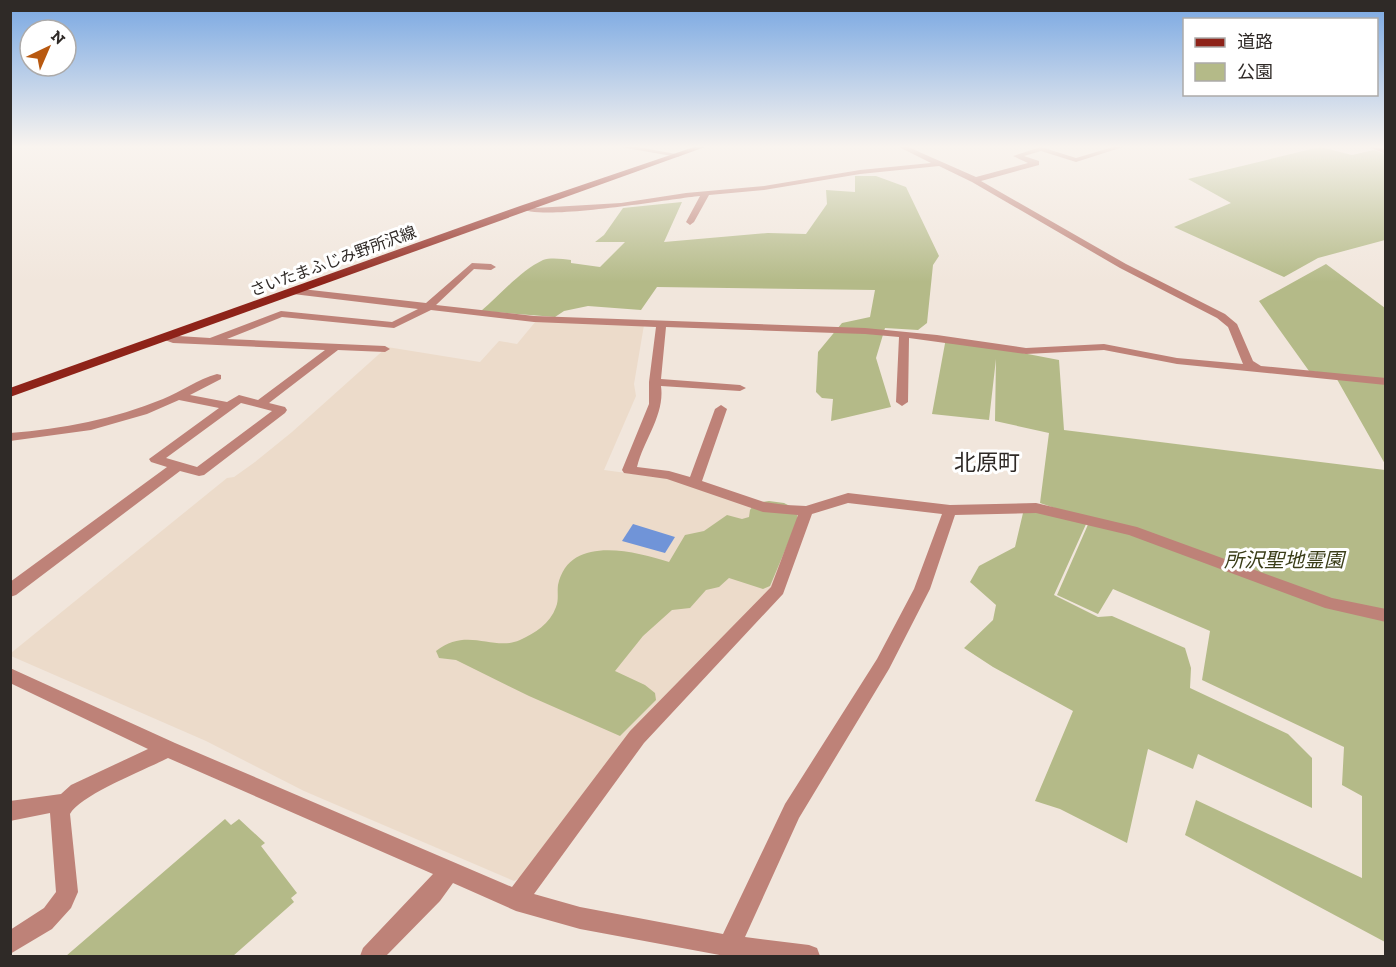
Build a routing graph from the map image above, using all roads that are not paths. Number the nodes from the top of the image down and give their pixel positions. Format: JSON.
{"nodes":[{"id":1,"x":569,"y":192,"type":"edge"},
{"id":2,"x":715,"y":192,"type":"edge"},
{"id":3,"x":996,"y":192,"type":"edge"},
{"id":4,"x":705,"y":193,"type":"junction"},
{"id":5,"x":523,"y":208,"type":"junction"},
{"id":6,"x":690,"y":222,"type":"dead end"},
{"id":7,"x":491,"y":267,"type":"dead end"},
{"id":8,"x":293,"y":291,"type":"junction"},
{"id":9,"x":430,"y":306,"type":"junction"},
{"id":10,"x":661,"y":325,"type":"junction"},
{"id":11,"x":904,"y":335,"type":"junction"},
{"id":12,"x":166,"y":337,"type":"junction"},
{"id":13,"x":210,"y":342,"type":"junction"},
{"id":14,"x":334,"y":348,"type":"junction"},
{"id":15,"x":385,"y":349,"type":"dead end"},
{"id":16,"x":1260,"y":370,"type":"junction"},
{"id":17,"x":217,"y":377,"type":"dead end"},
{"id":18,"x":655,"y":382,"type":"junction"},
{"id":19,"x":1386,"y":382,"type":"edge"},
{"id":20,"x":740,"y":388,"type":"dead end"},
{"id":21,"x":10,"y":393,"type":"edge"},
{"id":22,"x":180,"y":397,"type":"junction"},
{"id":23,"x":902,"y":402,"type":"dead end"},
{"id":24,"x":261,"y":404,"type":"junction"},
{"id":25,"x":230,"y":406,"type":"junction"},
{"id":26,"x":721,"y":409,"type":"dead end"},
{"id":27,"x":10,"y":437,"type":"edge"},
{"id":28,"x":177,"y":466,"type":"junction"},
{"id":29,"x":695,"y":482,"type":"junction"},
{"id":30,"x":950,"y":510,"type":"junction"},
{"id":31,"x":806,"y":511,"type":"junction"},
{"id":32,"x":10,"y":591,"type":"edge"},
{"id":33,"x":1386,"y":616,"type":"edge"},
{"id":34,"x":10,"y":675,"type":"edge"},
{"id":35,"x":168,"y":748,"type":"junction"},
{"id":36,"x":65,"y":803,"type":"junction"},
{"id":37,"x":10,"y":811,"type":"edge"},
{"id":38,"x":448,"y":872,"type":"junction"},
{"id":39,"x":516,"y":900,"type":"junction"},
{"id":40,"x":10,"y":943,"type":"edge"},
{"id":41,"x":729,"y":946,"type":"junction"},
{"id":42,"x":777,"y":954,"type":"edge"},
{"id":43,"x":370,"y":957,"type":"edge"},
{"id":44,"x":809,"y":957,"type":"edge"}],
"edges":[{"from":1,"to":5,"type":"main road","name":"さいたまふじみ野所沢線"},
{"from":2,"to":4,"type":"street"},
{"from":3,"to":16,"type":"street"},
{"from":4,"to":5,"type":"street"},
{"from":4,"to":6,"type":"street"},
{"from":5,"to":8,"type":"main road","name":"さいたまふじみ野所沢線"},
{"from":7,"to":9,"type":"street"},
{"from":8,"to":9,"type":"street"},
{"from":8,"to":12,"type":"main road","name":"さいたまふじみ野所沢線"},
{"from":9,"to":10,"type":"street"},
{"from":9,"to":13,"type":"street"},
{"from":10,"to":11,"type":"street"},
{"from":10,"to":18,"type":"street"},
{"from":11,"to":16,"type":"street"},
{"from":11,"to":23,"type":"street"},
{"from":12,"to":13,"type":"street"},
{"from":12,"to":21,"type":"main road","name":"さいたまふじみ野所沢線"},
{"from":13,"to":14,"type":"street"},
{"from":14,"to":15,"type":"street"},
{"from":14,"to":24,"type":"street"},
{"from":16,"to":19,"type":"street"},
{"from":17,"to":22,"type":"street"},
{"from":18,"to":20,"type":"street"},
{"from":18,"to":29,"type":"street"},
{"from":22,"to":25,"type":"street"},
{"from":22,"to":27,"type":"street"},
{"from":24,"to":25,"type":"street"},
{"from":24,"to":28,"type":"street"},
{"from":25,"to":28,"type":"street"},
{"from":26,"to":29,"type":"street"},
{"from":28,"to":32,"type":"street"},
{"from":29,"to":31,"type":"street"},
{"from":30,"to":31,"type":"street"},
{"from":30,"to":33,"type":"street"},
{"from":30,"to":41,"type":"street"},
{"from":31,"to":39,"type":"street"},
{"from":34,"to":35,"type":"street"},
{"from":35,"to":36,"type":"street"},
{"from":35,"to":38,"type":"street"},
{"from":36,"to":37,"type":"street"},
{"from":36,"to":40,"type":"street"},
{"from":38,"to":39,"type":"street"},
{"from":38,"to":43,"type":"street"},
{"from":39,"to":41,"type":"street"},
{"from":41,"to":42,"type":"street"},
{"from":42,"to":44,"type":"street"}]}
